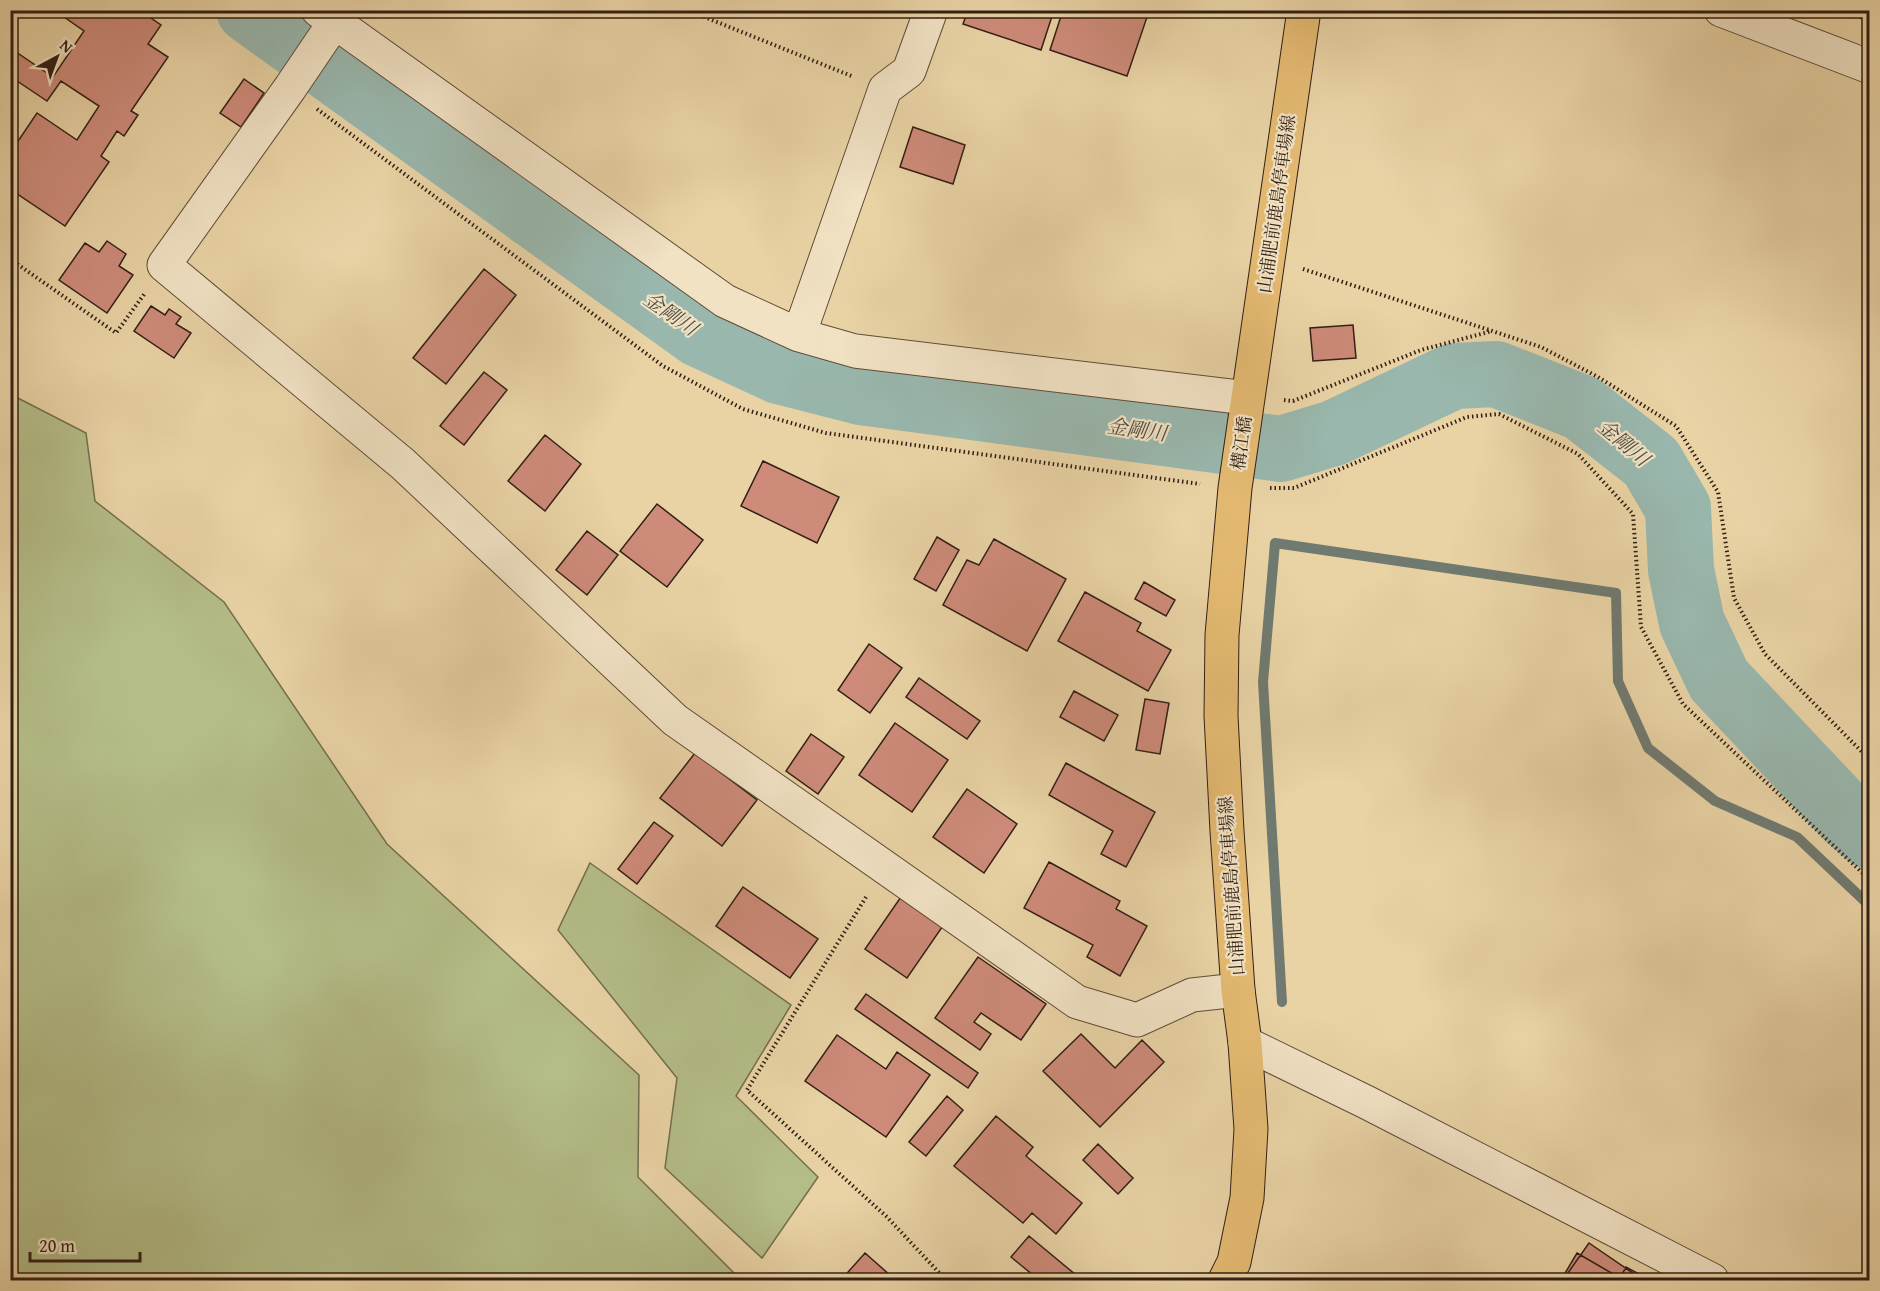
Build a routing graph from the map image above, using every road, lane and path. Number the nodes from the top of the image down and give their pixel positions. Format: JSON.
{"nodes":[{"id":1,"x":687,"y":10,"type":"edge"},
{"id":2,"x":931,"y":10,"type":"edge"},
{"id":3,"x":1304,"y":10,"type":"edge"},
{"id":4,"x":1721,"y":10,"type":"edge"},
{"id":5,"x":326,"y":17,"type":"edge"},
{"id":6,"x":1869,"y":68,"type":"edge"},
{"id":7,"x":885,"y":89,"type":"junction"},
{"id":8,"x":1268,"y":257,"type":"junction"},
{"id":9,"x":10,"y":259,"type":"edge"},
{"id":10,"x":164,"y":265,"type":"junction"},
{"id":11,"x":1492,"y":330,"type":"junction"},
{"id":12,"x":799,"y":335,"type":"junction"},
{"id":13,"x":1247,"y":398,"type":"junction"},
{"id":14,"x":1235,"y":488,"type":"junction"},
{"id":15,"x":1869,"y":760,"type":"edge"},
{"id":16,"x":885,"y":866,"type":"junction"},
{"id":17,"x":1869,"y":880,"type":"edge"},
{"id":18,"x":1238,"y":990,"type":"junction"},
{"id":19,"x":1245,"y":1043,"type":"junction"},
{"id":20,"x":946,"y":1281,"type":"edge"},
{"id":21,"x":1225,"y":1281,"type":"edge"},
{"id":22,"x":1712,"y":1281,"type":"edge"}],
"edges":[{"from":1,"to":7,"type":"path"},
{"from":2,"to":7,"type":"street"},
{"from":3,"to":8,"type":"main road","name":"山浦肥前鹿島停車場線"},
{"from":4,"to":6,"type":"street"},
{"from":5,"to":10,"type":"street"},
{"from":5,"to":12,"type":"street"},
{"from":7,"to":12,"type":"street"},
{"from":8,"to":11,"type":"path"},
{"from":8,"to":13,"type":"main road","name":"山浦肥前鹿島停車場線"},
{"from":9,"to":10,"type":"path"},
{"from":10,"to":16,"type":"street"},
{"from":11,"to":13,"type":"path"},
{"from":11,"to":15,"type":"path"},
{"from":12,"to":13,"type":"street"},
{"from":13,"to":14,"type":"main road","name":"構江橋"},
{"from":14,"to":17,"type":"path"},
{"from":14,"to":18,"type":"main road","name":"山浦肥前鹿島停車場線"},
{"from":16,"to":18,"type":"street"},
{"from":16,"to":20,"type":"path"},
{"from":18,"to":19,"type":"main road","name":"山浦肥前鹿島停車場線"},
{"from":19,"to":21,"type":"main road","name":"山浦肥前鹿島停車場線"},
{"from":19,"to":22,"type":"street"}]}
